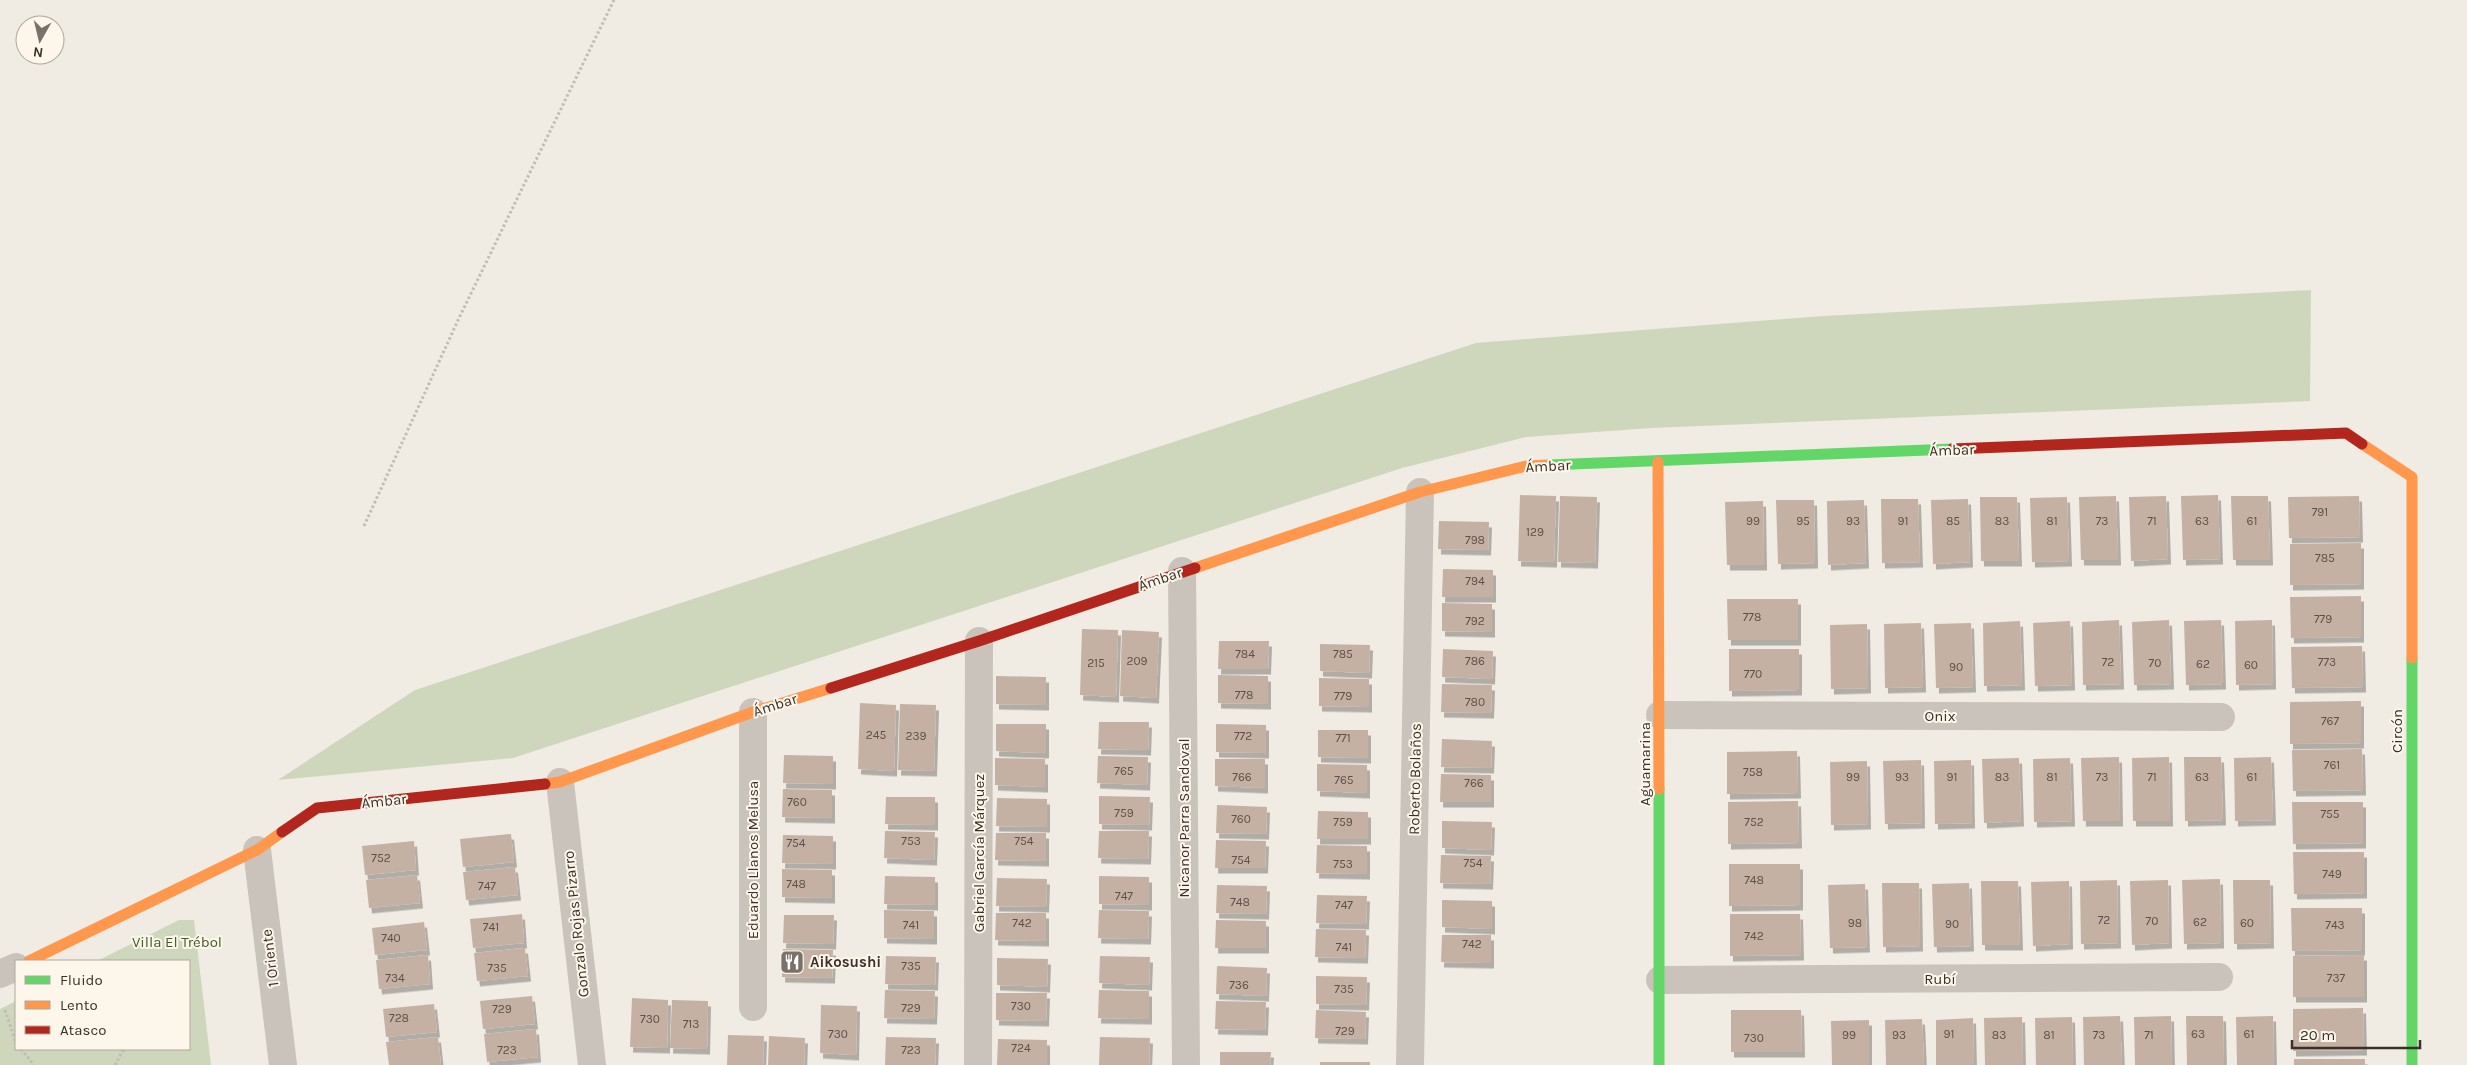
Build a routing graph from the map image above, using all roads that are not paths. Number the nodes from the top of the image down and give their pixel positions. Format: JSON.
{"nodes":[{"id":1,"x":2346,"y":433,"type":"joint"},
{"id":2,"x":1658,"y":462,"type":"junction"},
{"id":3,"x":1420,"y":492,"type":"junction"},
{"id":4,"x":1182,"y":571,"type":"junction"},
{"id":5,"x":979,"y":641,"type":"junction"},
{"id":6,"x":753,"y":712,"type":"junction"},
{"id":7,"x":1660,"y":715,"type":"junction"},
{"id":8,"x":2221,"y":718,"type":"dead end"},
{"id":9,"x":560,"y":782,"type":"junction"},
{"id":10,"x":257,"y":850,"type":"junction"},
{"id":11,"x":31,"y":960,"type":"edge"},
{"id":12,"x":15,"y":967,"type":"edge"},
{"id":13,"x":0,"y":974,"type":"edge"},
{"id":14,"x":2219,"y":977,"type":"dead end"},
{"id":15,"x":1660,"y":980,"type":"junction"},
{"id":16,"x":753,"y":1008,"type":"dead end"},
{"id":17,"x":283,"y":1065,"type":"edge"},
{"id":18,"x":592,"y":1065,"type":"edge"},
{"id":19,"x":978,"y":1065,"type":"edge"},
{"id":20,"x":1186,"y":1065,"type":"edge"},
{"id":21,"x":1410,"y":1065,"type":"edge"},
{"id":22,"x":1659,"y":1065,"type":"edge"},
{"id":23,"x":2412,"y":1065,"type":"edge"}],
"edges":[{"from":1,"to":2,"type":"street","name":"Ámbar"},
{"from":1,"to":23,"type":"street","name":"Circón"},
{"from":2,"to":3,"type":"street","name":"Ámbar"},
{"from":2,"to":7,"type":"street","name":"Aguamarina"},
{"from":3,"to":4,"type":"street","name":"Ámbar"},
{"from":3,"to":21,"type":"street","name":"Roberto Bolaños"},
{"from":4,"to":5,"type":"street","name":"Ámbar"},
{"from":4,"to":20,"type":"street","name":"Nicanor Parra Sandoval"},
{"from":5,"to":6,"type":"street","name":"Ámbar"},
{"from":5,"to":19,"type":"street","name":"Gabriel García Márquez"},
{"from":6,"to":9,"type":"street","name":"Ámbar"},
{"from":6,"to":16,"type":"street","name":"Eduardo Llanos Melusa"},
{"from":7,"to":8,"type":"street","name":"Onix"},
{"from":7,"to":15,"type":"street","name":"Aguamarina"},
{"from":9,"to":10,"type":"street","name":"Ámbar"},
{"from":9,"to":18,"type":"street","name":"Gonzalo Rojas Pizarro"},
{"from":10,"to":11,"type":"street","name":"Ámbar"},
{"from":10,"to":17,"type":"street","name":"1 Oriente"},
{"from":12,"to":13,"type":"street"},
{"from":14,"to":15,"type":"street","name":"Rubí"},
{"from":15,"to":22,"type":"street","name":"Aguamarina"}]}
